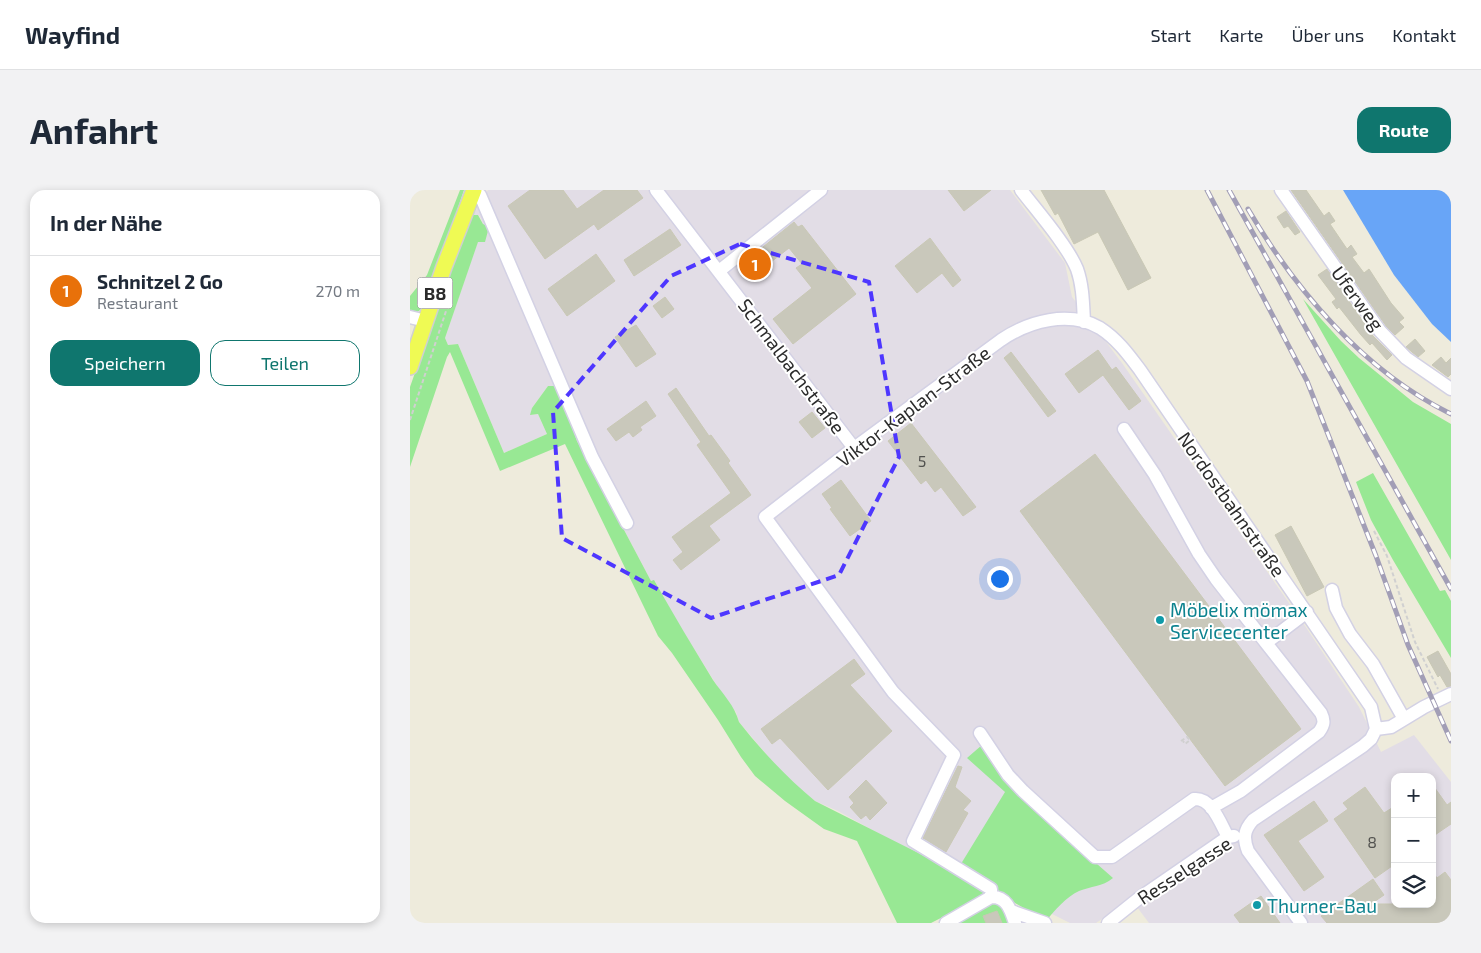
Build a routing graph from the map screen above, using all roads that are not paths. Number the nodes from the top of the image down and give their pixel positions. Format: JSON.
{"nodes":[{"id":1,"x":474,"y":190,"type":"edge"},
{"id":2,"x":656,"y":190,"type":"edge"},
{"id":3,"x":821,"y":190,"type":"edge"},
{"id":4,"x":1021,"y":190,"type":"edge"},
{"id":5,"x":1281,"y":190,"type":"edge"},
{"id":6,"x":719,"y":271,"type":"junction"},
{"id":7,"x":410,"y":317,"type":"edge"},
{"id":8,"x":426,"y":321,"type":"junction"},
{"id":9,"x":1078,"y":321,"type":"junction"},
{"id":10,"x":410,"y":367,"type":"edge"},
{"id":11,"x":1451,"y":389,"type":"edge"},
{"id":12,"x":1124,"y":429,"type":"dead end"},
{"id":13,"x":854,"y":448,"type":"junction"},
{"id":14,"x":627,"y":523,"type":"dead end"},
{"id":15,"x":1332,"y":590,"type":"dead end"},
{"id":16,"x":1307,"y":612,"type":"junction"},
{"id":17,"x":1266,"y":643,"type":"junction"},
{"id":18,"x":1447,"y":696,"type":"edge"},
{"id":19,"x":1404,"y":719,"type":"junction"},
{"id":20,"x":1376,"y":729,"type":"junction"},
{"id":21,"x":980,"y":733,"type":"dead end"},
{"id":22,"x":1211,"y":808,"type":"junction"},
{"id":23,"x":1244,"y":835,"type":"junction"},
{"id":24,"x":1228,"y":837,"type":"junction"},
{"id":25,"x":991,"y":897,"type":"junction"},
{"id":26,"x":1013,"y":917,"type":"edge"},
{"id":27,"x":946,"y":923,"type":"edge"},
{"id":28,"x":1045,"y":923,"type":"edge"},
{"id":29,"x":1108,"y":923,"type":"edge"},
{"id":30,"x":1301,"y":923,"type":"edge"}],
"edges":[{"from":1,"to":8,"type":"main road","number":"B8"},
{"from":1,"to":14,"type":"street"},
{"from":2,"to":6,"type":"street","name":"Schmalbachstraße"},
{"from":3,"to":6,"type":"street"},
{"from":4,"to":9,"type":"street"},
{"from":5,"to":11,"type":"street","name":"Uferweg"},
{"from":6,"to":13,"type":"street","name":"Schmalbachstraße"},
{"from":7,"to":8,"type":"street"},
{"from":8,"to":10,"type":"main road","number":"B8"},
{"from":9,"to":13,"type":"street","name":"Viktor-Kaplan-Straße"},
{"from":9,"to":16,"type":"street","name":"Nordostbahnstraße"},
{"from":12,"to":17,"type":"street"},
{"from":13,"to":25,"type":"street","name":"Viktor-Kaplan-Straße"},
{"from":15,"to":19,"type":"street"},
{"from":16,"to":17,"type":"street"},
{"from":16,"to":20,"type":"street","name":"Nordostbahnstraße"},
{"from":17,"to":22,"type":"street"},
{"from":18,"to":19,"type":"street"},
{"from":19,"to":20,"type":"street"},
{"from":20,"to":23,"type":"street","name":"Resselgasse"},
{"from":21,"to":22,"type":"street"},
{"from":22,"to":24,"type":"street"},
{"from":23,"to":24,"type":"street","name":"Resselgasse"},
{"from":23,"to":30,"type":"street"},
{"from":24,"to":29,"type":"street","name":"Resselgasse"},
{"from":25,"to":26,"type":"street"},
{"from":25,"to":27,"type":"street"},
{"from":26,"to":28,"type":"street"}]}
